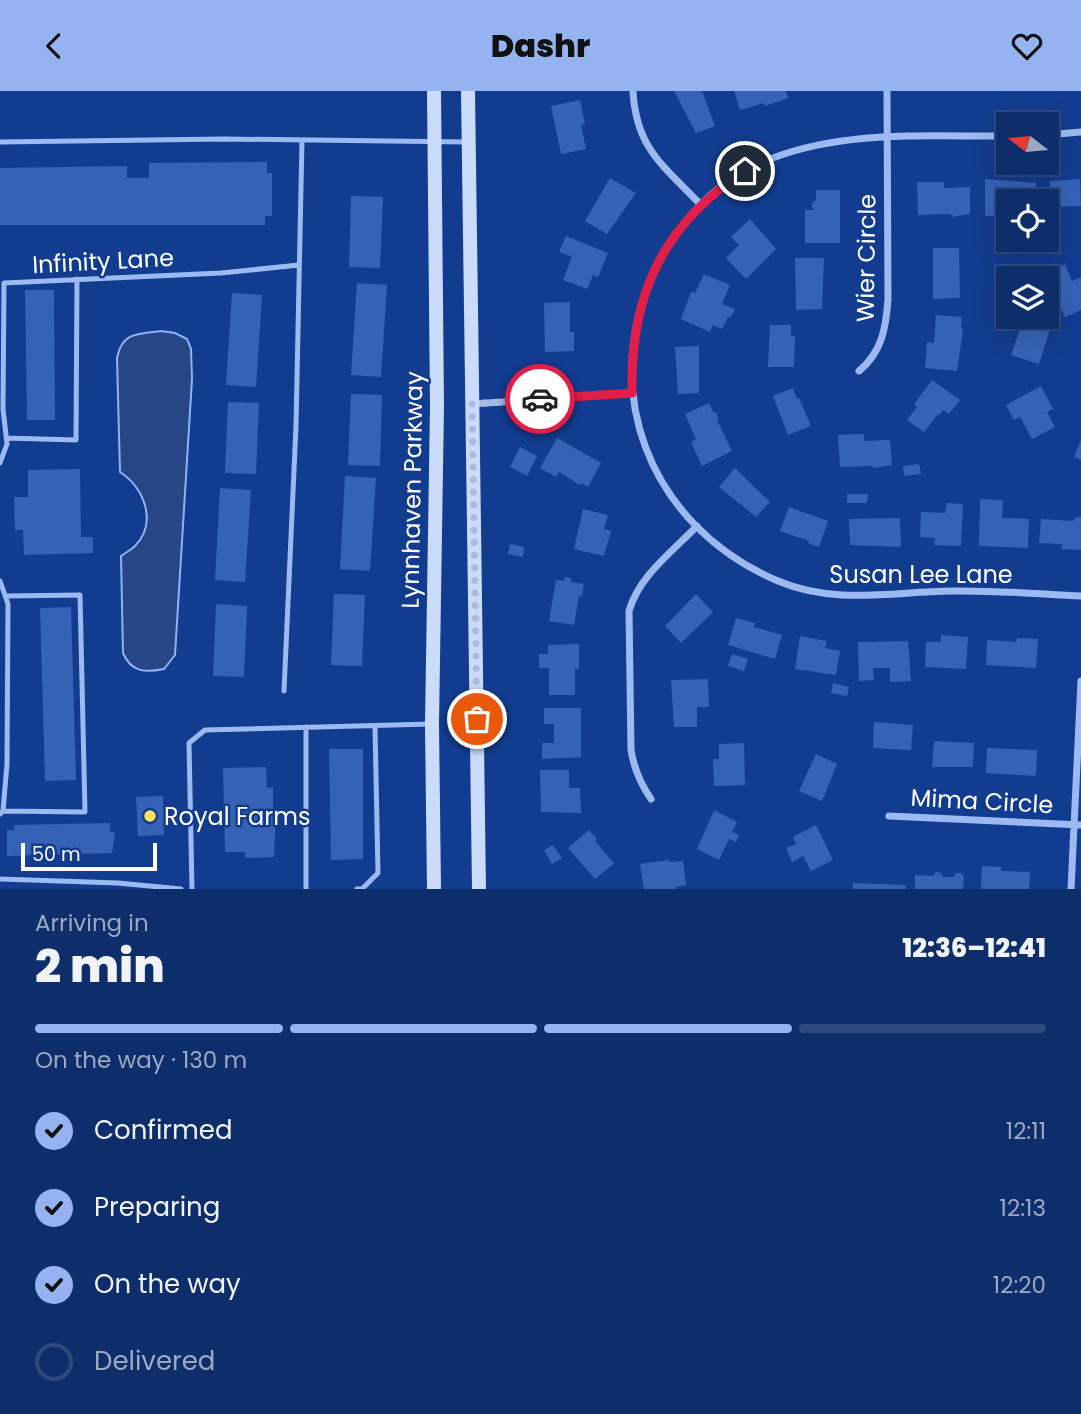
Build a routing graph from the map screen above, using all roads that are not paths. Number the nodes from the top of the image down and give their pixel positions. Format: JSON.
{"nodes":[{"id":1,"x":434,"y":91,"type":"edge"},
{"id":2,"x":468,"y":91,"type":"edge"},
{"id":3,"x":633,"y":91,"type":"edge"},
{"id":4,"x":887,"y":91,"type":"edge"},
{"id":5,"x":1081,"y":132,"type":"edge"},
{"id":6,"x":1059,"y":134,"type":"edge"},
{"id":7,"x":996,"y":136,"type":"edge"},
{"id":8,"x":887,"y":138,"type":"junction"},
{"id":9,"x":302,"y":140,"type":"junction"},
{"id":10,"x":0,"y":142,"type":"edge"},
{"id":11,"x":435,"y":142,"type":"junction"},
{"id":12,"x":469,"y":142,"type":"junction"},
{"id":13,"x":701,"y":205,"type":"junction"},
{"id":14,"x":299,"y":265,"type":"junction"},
{"id":15,"x":77,"y":279,"type":"junction"},
{"id":16,"x":859,"y":371,"type":"dead end"},
{"id":17,"x":632,"y":393,"type":"junction"},
{"id":18,"x":472,"y":404,"type":"junction"},
{"id":19,"x":6,"y":437,"type":"junction"},
{"id":20,"x":0,"y":463,"type":"edge"},
{"id":21,"x":697,"y":526,"type":"junction"},
{"id":22,"x":0,"y":581,"type":"edge"},
{"id":23,"x":5,"y":596,"type":"junction"},
{"id":24,"x":1081,"y":596,"type":"edge"},
{"id":25,"x":1081,"y":681,"type":"edge"},
{"id":26,"x":284,"y":691,"type":"dead end"},
{"id":27,"x":432,"y":724,"type":"junction"},
{"id":28,"x":375,"y":726,"type":"junction"},
{"id":29,"x":306,"y":727,"type":"junction"},
{"id":30,"x":651,"y":799,"type":"dead end"},
{"id":31,"x":1,"y":813,"type":"edge"},
{"id":32,"x":889,"y":816,"type":"dead end"},
{"id":33,"x":1077,"y":825,"type":"edge"},
{"id":34,"x":0,"y":879,"type":"edge"},
{"id":35,"x":181,"y":889,"type":"edge"},
{"id":36,"x":192,"y":889,"type":"edge"},
{"id":37,"x":306,"y":889,"type":"edge"},
{"id":38,"x":357,"y":889,"type":"edge"},
{"id":39,"x":434,"y":889,"type":"edge"},
{"id":40,"x":479,"y":889,"type":"edge"},
{"id":41,"x":1071,"y":889,"type":"edge"}],
"edges":[{"from":1,"to":11,"type":"main road","name":"Lynnhaven Parkway"},
{"from":2,"to":12,"type":"main road"},
{"from":3,"to":13,"type":"street"},
{"from":4,"to":8,"type":"street","name":"Wier Circle"},
{"from":5,"to":6,"type":"street"},
{"from":7,"to":8,"type":"street","name":"Susan Lee Lane"},
{"from":8,"to":13,"type":"street","name":"Susan Lee Lane"},
{"from":8,"to":16,"type":"street","name":"Wier Circle"},
{"from":9,"to":10,"type":"lane"},
{"from":9,"to":11,"type":"lane"},
{"from":9,"to":14,"type":"lane"},
{"from":11,"to":12,"type":"lane"},
{"from":11,"to":27,"type":"main road","name":"Lynnhaven Parkway"},
{"from":12,"to":18,"type":"main road"},
{"from":13,"to":17,"type":"street","name":"Susan Lee Lane"},
{"from":14,"to":15,"type":"lane","name":"Infinity Lane"},
{"from":14,"to":26,"type":"lane"},
{"from":15,"to":19,"type":"lane","name":"Infinity Lane"},
{"from":15,"to":19,"type":"lane"},
{"from":17,"to":18,"type":"street"},
{"from":17,"to":21,"type":"street","name":"Susan Lee Lane"},
{"from":18,"to":40,"type":"main road"},
{"from":19,"to":20,"type":"lane","name":"Infinity Lane"},
{"from":21,"to":24,"type":"street","name":"Susan Lee Lane"},
{"from":21,"to":30,"type":"street"},
{"from":22,"to":23,"type":"lane"},
{"from":23,"to":31,"type":"lane"},
{"from":23,"to":31,"type":"lane"},
{"from":25,"to":33,"type":"street"},
{"from":27,"to":28,"type":"lane"},
{"from":27,"to":39,"type":"main road","name":"Lynnhaven Parkway"},
{"from":28,"to":29,"type":"lane"},
{"from":28,"to":38,"type":"lane"},
{"from":29,"to":36,"type":"lane"},
{"from":29,"to":37,"type":"lane"},
{"from":32,"to":33,"type":"street","name":"Mima Circle"},
{"from":33,"to":41,"type":"street"},
{"from":34,"to":35,"type":"lane"}]}
